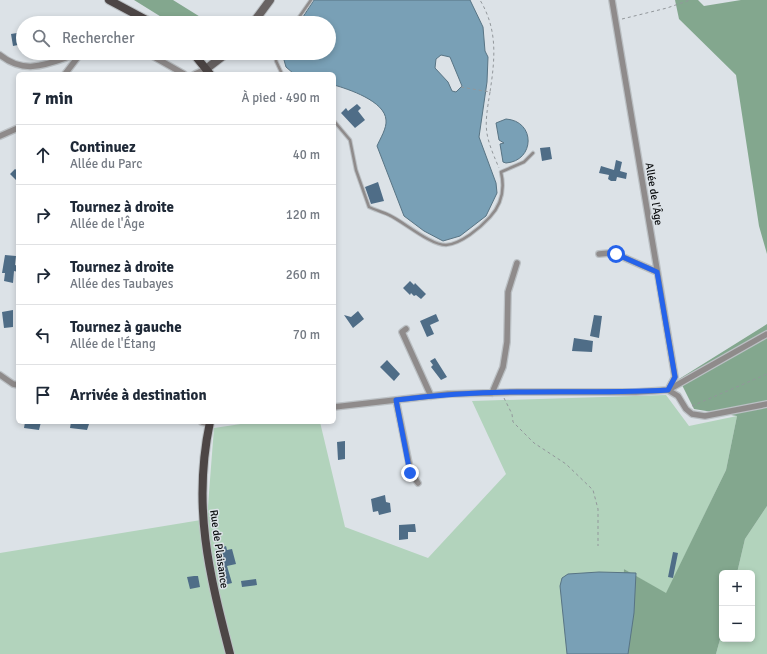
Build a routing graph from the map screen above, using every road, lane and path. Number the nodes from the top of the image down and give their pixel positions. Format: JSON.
{"nodes":[{"id":1,"x":109,"y":0,"type":"edge"},
{"id":2,"x":270,"y":0,"type":"edge"},
{"id":3,"x":311,"y":0,"type":"edge"},
{"id":4,"x":480,"y":0,"type":"edge"},
{"id":5,"x":612,"y":0,"type":"edge"},
{"id":6,"x":690,"y":0,"type":"edge"},
{"id":7,"x":139,"y":16,"type":"edge"},
{"id":8,"x":258,"y":16,"type":"edge"},
{"id":9,"x":300,"y":16,"type":"edge"},
{"id":10,"x":615,"y":20,"type":"junction"},
{"id":11,"x":0,"y":55,"type":"edge"},
{"id":12,"x":59,"y":60,"type":"edge"},
{"id":13,"x":76,"y":60,"type":"edge"},
{"id":14,"x":159,"y":60,"type":"edge"},
{"id":15,"x":199,"y":60,"type":"edge"},
{"id":16,"x":220,"y":60,"type":"edge"},
{"id":17,"x":276,"y":60,"type":"edge"},
{"id":18,"x":208,"y":71,"type":"edge"},
{"id":19,"x":67,"y":72,"type":"edge"},
{"id":20,"x":180,"y":72,"type":"edge"},
{"id":21,"x":281,"y":72,"type":"edge"},
{"id":22,"x":461,"y":87,"type":"dead end"},
{"id":23,"x":490,"y":92,"type":"junction"},
{"id":24,"x":336,"y":122,"type":"edge"},
{"id":25,"x":16,"y":129,"type":"edge"},
{"id":26,"x":0,"y":136,"type":"edge"},
{"id":27,"x":533,"y":153,"type":"dead end"},
{"id":28,"x":501,"y":172,"type":"junction"},
{"id":29,"x":599,"y":254,"type":"dead end"},
{"id":30,"x":517,"y":263,"type":"dead end"},
{"id":31,"x":657,"y":272,"type":"junction"},
{"id":32,"x":406,"y":329,"type":"dead end"},
{"id":33,"x":767,"y":334,"type":"edge"},
{"id":34,"x":767,"y":374,"type":"edge"},
{"id":35,"x":0,"y":375,"type":"edge"},
{"id":36,"x":16,"y":384,"type":"edge"},
{"id":37,"x":668,"y":390,"type":"junction"},
{"id":38,"x":492,"y":392,"type":"junction"},
{"id":39,"x":501,"y":392,"type":"junction"},
{"id":40,"x":431,"y":396,"type":"junction"},
{"id":41,"x":396,"y":400,"type":"junction"},
{"id":42,"x":767,"y":404,"type":"edge"},
{"id":43,"x":336,"y":407,"type":"edge"},
{"id":44,"x":686,"y":409,"type":"junction"},
{"id":45,"x":207,"y":424,"type":"edge"},
{"id":46,"x":418,"y":483,"type":"dead end"},
{"id":47,"x":598,"y":546,"type":"dead end"},
{"id":48,"x":230,"y":654,"type":"edge"}],
"edges":[{"from":1,"to":7,"type":"main road"},
{"from":2,"to":8,"type":"main road"},
{"from":3,"to":9,"type":"lane"},
{"from":4,"to":23,"type":"path"},
{"from":5,"to":10,"type":"street","name":"Allée de l'Âge"},
{"from":6,"to":10,"type":"path"},
{"from":10,"to":31,"type":"street","name":"Allée de l'Âge"},
{"from":11,"to":12,"type":"street"},
{"from":13,"to":19,"type":"street"},
{"from":14,"to":20,"type":"street"},
{"from":15,"to":18,"type":"main road"},
{"from":16,"to":18,"type":"main road"},
{"from":17,"to":21,"type":"lane"},
{"from":22,"to":23,"type":"path"},
{"from":23,"to":28,"type":"path"},
{"from":24,"to":28,"type":"lane"},
{"from":25,"to":26,"type":"street"},
{"from":27,"to":28,"type":"lane"},
{"from":29,"to":31,"type":"street"},
{"from":30,"to":38,"type":"street"},
{"from":31,"to":37,"type":"street","name":"Allée de l'Âge"},
{"from":32,"to":40,"type":"street"},
{"from":33,"to":37,"type":"street"},
{"from":34,"to":44,"type":"path"},
{"from":35,"to":36,"type":"street"},
{"from":37,"to":39,"type":"street"},
{"from":37,"to":44,"type":"street"},
{"from":38,"to":39,"type":"street"},
{"from":38,"to":40,"type":"street"},
{"from":39,"to":47,"type":"path"},
{"from":40,"to":41,"type":"street"},
{"from":41,"to":43,"type":"street"},
{"from":41,"to":46,"type":"street"},
{"from":42,"to":44,"type":"street"},
{"from":45,"to":48,"type":"main road","name":"Rue de Plaisance"}]}
